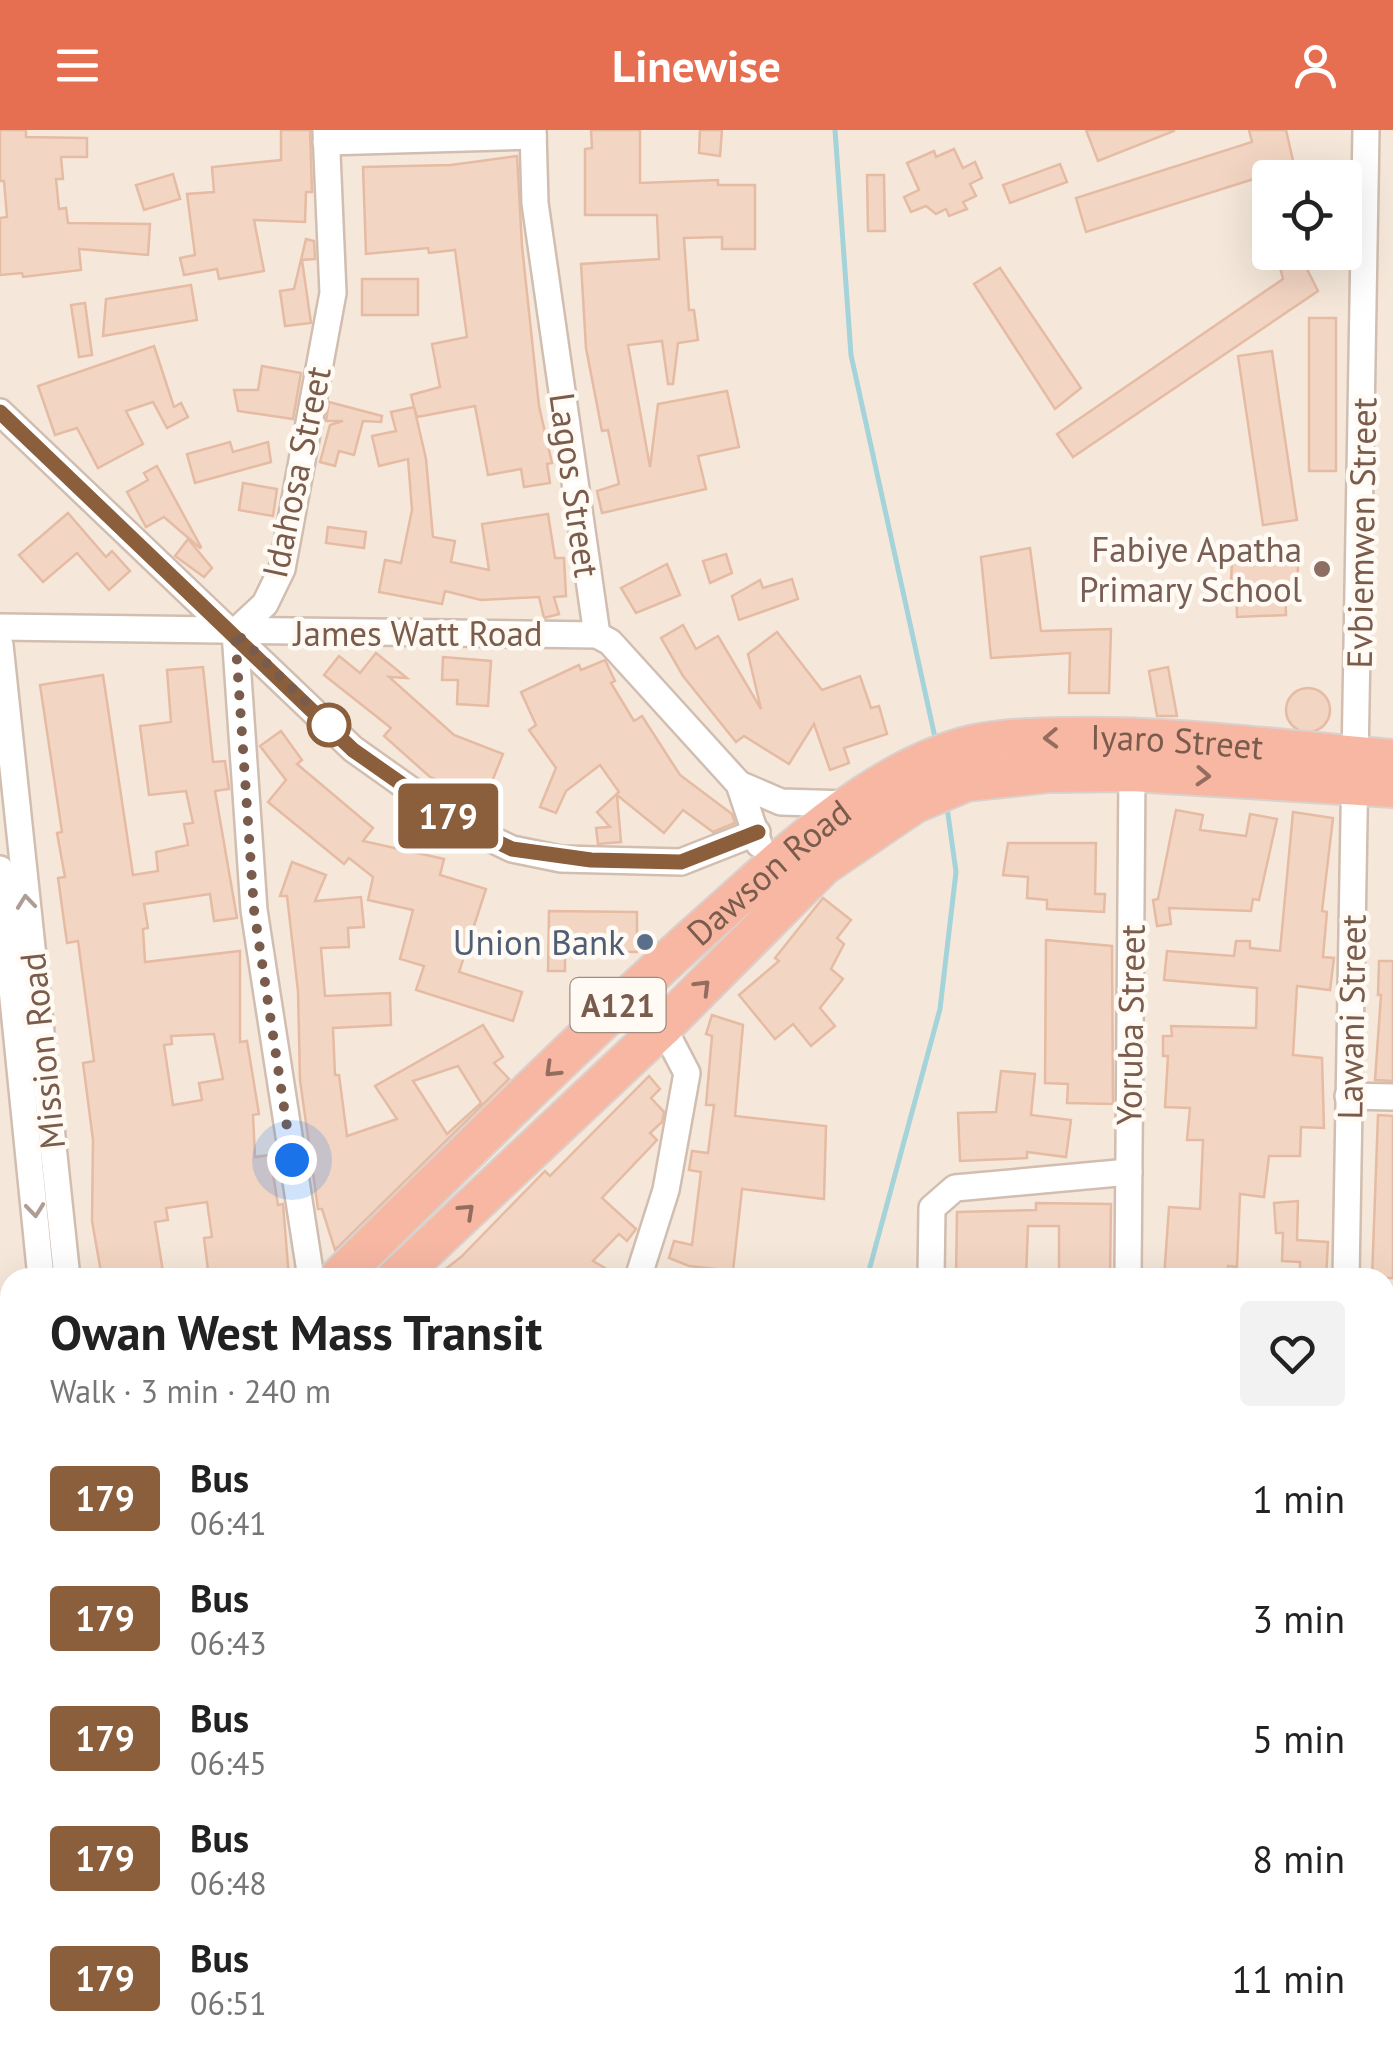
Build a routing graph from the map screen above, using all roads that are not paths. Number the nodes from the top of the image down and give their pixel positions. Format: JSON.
{"nodes":[{"id":1,"x":1366,"y":130,"type":"edge"},
{"id":2,"x":533,"y":133,"type":"edge"},
{"id":3,"x":326,"y":136,"type":"edge"},
{"id":4,"x":0,"y":412,"type":"edge"},
{"id":5,"x":0,"y":628,"type":"edge"},
{"id":6,"x":235,"y":632,"type":"junction"},
{"id":7,"x":597,"y":634,"type":"junction"},
{"id":8,"x":0,"y":645,"type":"edge"},
{"id":9,"x":963,"y":765,"type":"junction"},
{"id":10,"x":1132,"y":772,"type":"junction"},
{"id":11,"x":1375,"y":772,"type":"edge"},
{"id":12,"x":739,"y":784,"type":"junction"},
{"id":13,"x":849,"y":804,"type":"junction"},
{"id":14,"x":758,"y":832,"type":"junction"},
{"id":15,"x":0,"y":869,"type":"edge"},
{"id":16,"x":763,"y":875,"type":"junction"},
{"id":17,"x":6,"y":972,"type":"edge"},
{"id":18,"x":663,"y":1027,"type":"junction"},
{"id":19,"x":1348,"y":1096,"type":"junction"},
{"id":20,"x":1393,"y":1097,"type":"edge"},
{"id":21,"x":1128,"y":1172,"type":"junction"},
{"id":22,"x":41,"y":1268,"type":"edge"},
{"id":23,"x":67,"y":1268,"type":"edge"},
{"id":24,"x":309,"y":1268,"type":"edge"},
{"id":25,"x":348,"y":1268,"type":"edge"},
{"id":26,"x":407,"y":1268,"type":"edge"},
{"id":27,"x":641,"y":1268,"type":"edge"},
{"id":28,"x":931,"y":1268,"type":"edge"},
{"id":29,"x":1128,"y":1268,"type":"edge"},
{"id":30,"x":1346,"y":1268,"type":"edge"}],
"edges":[{"from":1,"to":11,"type":"street","name":"Evbiemwen Street"},
{"from":2,"to":3,"type":"street"},
{"from":2,"to":7,"type":"street","name":"Lagos Street"},
{"from":3,"to":6,"type":"street","name":"Idahosa Street"},
{"from":4,"to":6,"type":"street"},
{"from":5,"to":6,"type":"street","name":"James Watt Road"},
{"from":6,"to":7,"type":"street","name":"James Watt Road"},
{"from":6,"to":14,"type":"street"},
{"from":6,"to":24,"type":"street"},
{"from":7,"to":12,"type":"street"},
{"from":23,"to":8,"type":"street","name":"Mission Road","one_way":true},
{"from":9,"to":10,"type":"highway","name":"Iyaro Street","number":"A121"},
{"from":11,"to":9,"type":"highway","name":"Iyaro Street","number":"A121","one_way":true},
{"from":9,"to":13,"type":"highway","name":"Dawson Road","number":"A121"},
{"from":18,"to":9,"type":"highway","name":"Dawson Road","number":"A121","one_way":true},
{"from":10,"to":11,"type":"highway","name":"Iyaro Street","number":"A121","one_way":true},
{"from":10,"to":21,"type":"street","name":"Yoruba Street"},
{"from":11,"to":19,"type":"street","name":"Lawani Street"},
{"from":12,"to":13,"type":"street"},
{"from":12,"to":14,"type":"street"},
{"from":13,"to":16,"type":"highway","name":"Dawson Road","number":"A121"},
{"from":14,"to":16,"type":"street"},
{"from":15,"to":17,"type":"street","name":"Mission Road"},
{"from":16,"to":25,"type":"highway","name":"Dawson Road","number":"A121","one_way":true},
{"from":17,"to":22,"type":"street","name":"Mission Road","one_way":true},
{"from":26,"to":18,"type":"highway","name":"Dawson Road","number":"A121","one_way":true},
{"from":18,"to":27,"type":"street"},
{"from":19,"to":20,"type":"street"},
{"from":19,"to":30,"type":"street","name":"Lawani Street"},
{"from":21,"to":28,"type":"street"},
{"from":21,"to":29,"type":"street","name":"Yoruba Street"}]}
